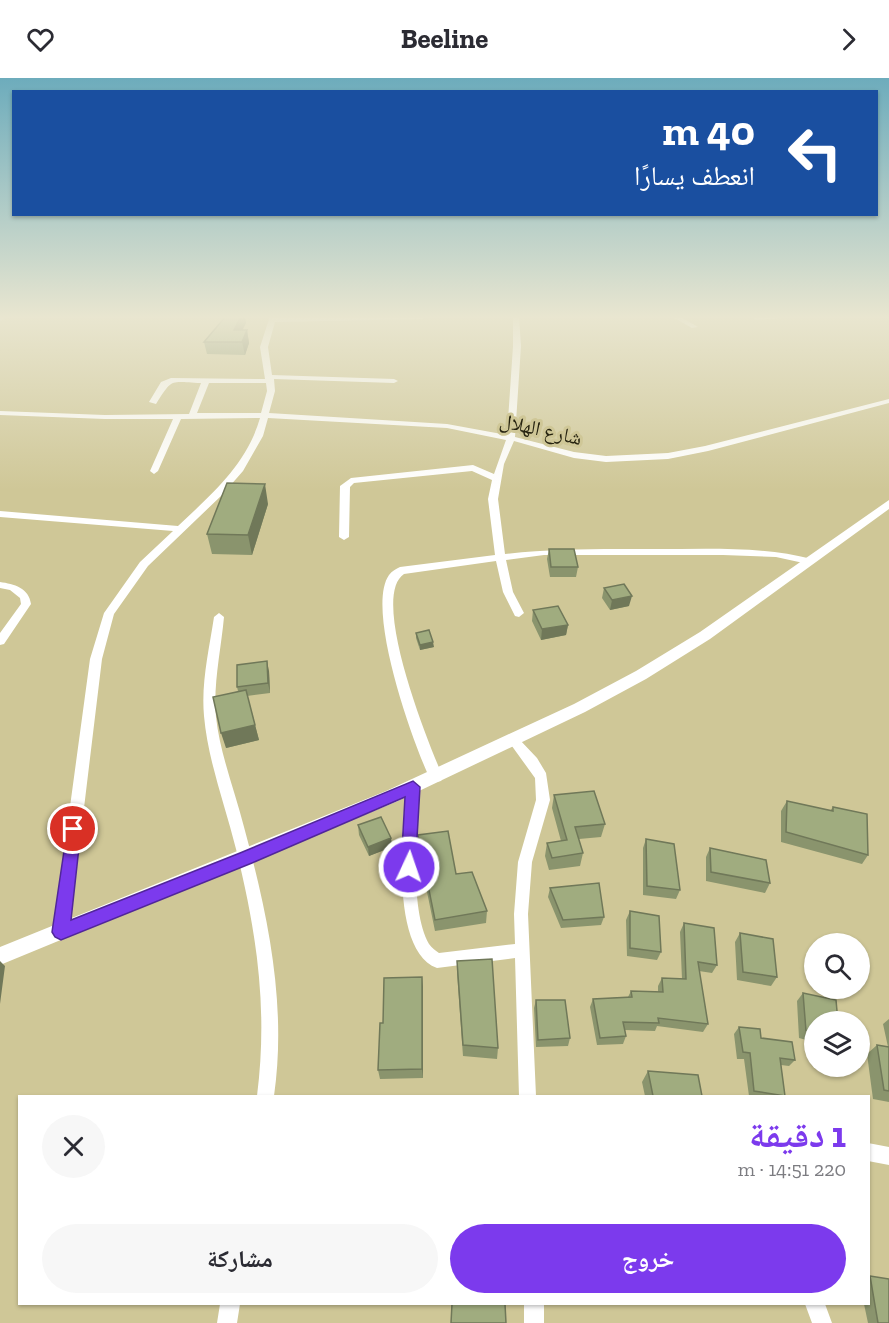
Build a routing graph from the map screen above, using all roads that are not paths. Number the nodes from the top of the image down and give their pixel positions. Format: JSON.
{"nodes":[{"id":1,"x":270,"y":374,"type":"edge"},
{"id":2,"x":515,"y":374,"type":"edge"},
{"id":3,"x":271,"y":379,"type":"junction"},
{"id":4,"x":206,"y":380,"type":"junction"},
{"id":5,"x":394,"y":381,"type":"dead end"},
{"id":6,"x":889,"y":401,"type":"edge"},
{"id":7,"x":153,"y":402,"type":"dead end"},
{"id":8,"x":0,"y":412,"type":"edge"},
{"id":9,"x":266,"y":415,"type":"junction"},
{"id":10,"x":178,"y":416,"type":"junction"},
{"id":11,"x":192,"y":416,"type":"junction"},
{"id":12,"x":511,"y":438,"type":"junction"},
{"id":13,"x":154,"y":471,"type":"dead end"},
{"id":14,"x":497,"y":479,"type":"junction"},
{"id":15,"x":889,"y":504,"type":"edge"},
{"id":16,"x":0,"y":514,"type":"edge"},
{"id":17,"x":178,"y":529,"type":"junction"},
{"id":18,"x":344,"y":537,"type":"dead end"},
{"id":19,"x":503,"y":559,"type":"junction"},
{"id":20,"x":808,"y":561,"type":"junction"},
{"id":21,"x":0,"y":585,"type":"edge"},
{"id":22,"x":519,"y":613,"type":"dead end"},
{"id":23,"x":219,"y":617,"type":"dead end"},
{"id":24,"x":0,"y":641,"type":"edge"},
{"id":25,"x":515,"y":742,"type":"junction"},
{"id":26,"x":436,"y":777,"type":"junction"},
{"id":27,"x":413,"y":787,"type":"junction"},
{"id":28,"x":246,"y":858,"type":"junction"},
{"id":29,"x":61,"y":932,"type":"junction"},
{"id":30,"x":521,"y":950,"type":"junction"},
{"id":31,"x":0,"y":956,"type":"edge"},
{"id":32,"x":266,"y":1095,"type":"edge"},
{"id":33,"x":528,"y":1095,"type":"edge"},
{"id":34,"x":870,"y":1152,"type":"edge"},
{"id":35,"x":889,"y":1156,"type":"edge"},
{"id":36,"x":230,"y":1305,"type":"edge"},
{"id":37,"x":534,"y":1305,"type":"edge"},
{"id":38,"x":815,"y":1305,"type":"edge"},
{"id":39,"x":227,"y":1323,"type":"edge"},
{"id":40,"x":534,"y":1323,"type":"edge"},
{"id":41,"x":822,"y":1323,"type":"edge"}],
"edges":[{"from":1,"to":3,"type":"street"},
{"from":2,"to":12,"type":"street"},
{"from":3,"to":4,"type":"street"},
{"from":3,"to":5,"type":"street"},
{"from":3,"to":9,"type":"street"},
{"from":4,"to":7,"type":"street"},
{"from":4,"to":11,"type":"street"},
{"from":6,"to":12,"type":"street","name":"شارع الهلال"},
{"from":8,"to":10,"type":"street","name":"شارع الهلال"},
{"from":9,"to":11,"type":"street","name":"شارع الهلال"},
{"from":9,"to":12,"type":"street","name":"شارع الهلال"},
{"from":9,"to":17,"type":"street"},
{"from":10,"to":11,"type":"street","name":"شارع الهلال"},
{"from":10,"to":13,"type":"street"},
{"from":12,"to":14,"type":"street"},
{"from":14,"to":18,"type":"street"},
{"from":14,"to":19,"type":"street"},
{"from":15,"to":20,"type":"street"},
{"from":16,"to":17,"type":"street"},
{"from":17,"to":29,"type":"street"},
{"from":19,"to":20,"type":"street"},
{"from":19,"to":22,"type":"street"},
{"from":19,"to":26,"type":"street"},
{"from":20,"to":25,"type":"street"},
{"from":21,"to":24,"type":"street"},
{"from":23,"to":28,"type":"street"},
{"from":25,"to":26,"type":"street"},
{"from":25,"to":30,"type":"street"},
{"from":26,"to":27,"type":"street"},
{"from":27,"to":28,"type":"street"},
{"from":27,"to":30,"type":"street"},
{"from":28,"to":29,"type":"street"},
{"from":28,"to":32,"type":"street"},
{"from":29,"to":31,"type":"street"},
{"from":30,"to":33,"type":"street"},
{"from":34,"to":35,"type":"street"},
{"from":36,"to":39,"type":"street"},
{"from":37,"to":40,"type":"street"},
{"from":38,"to":41,"type":"street"}]}
